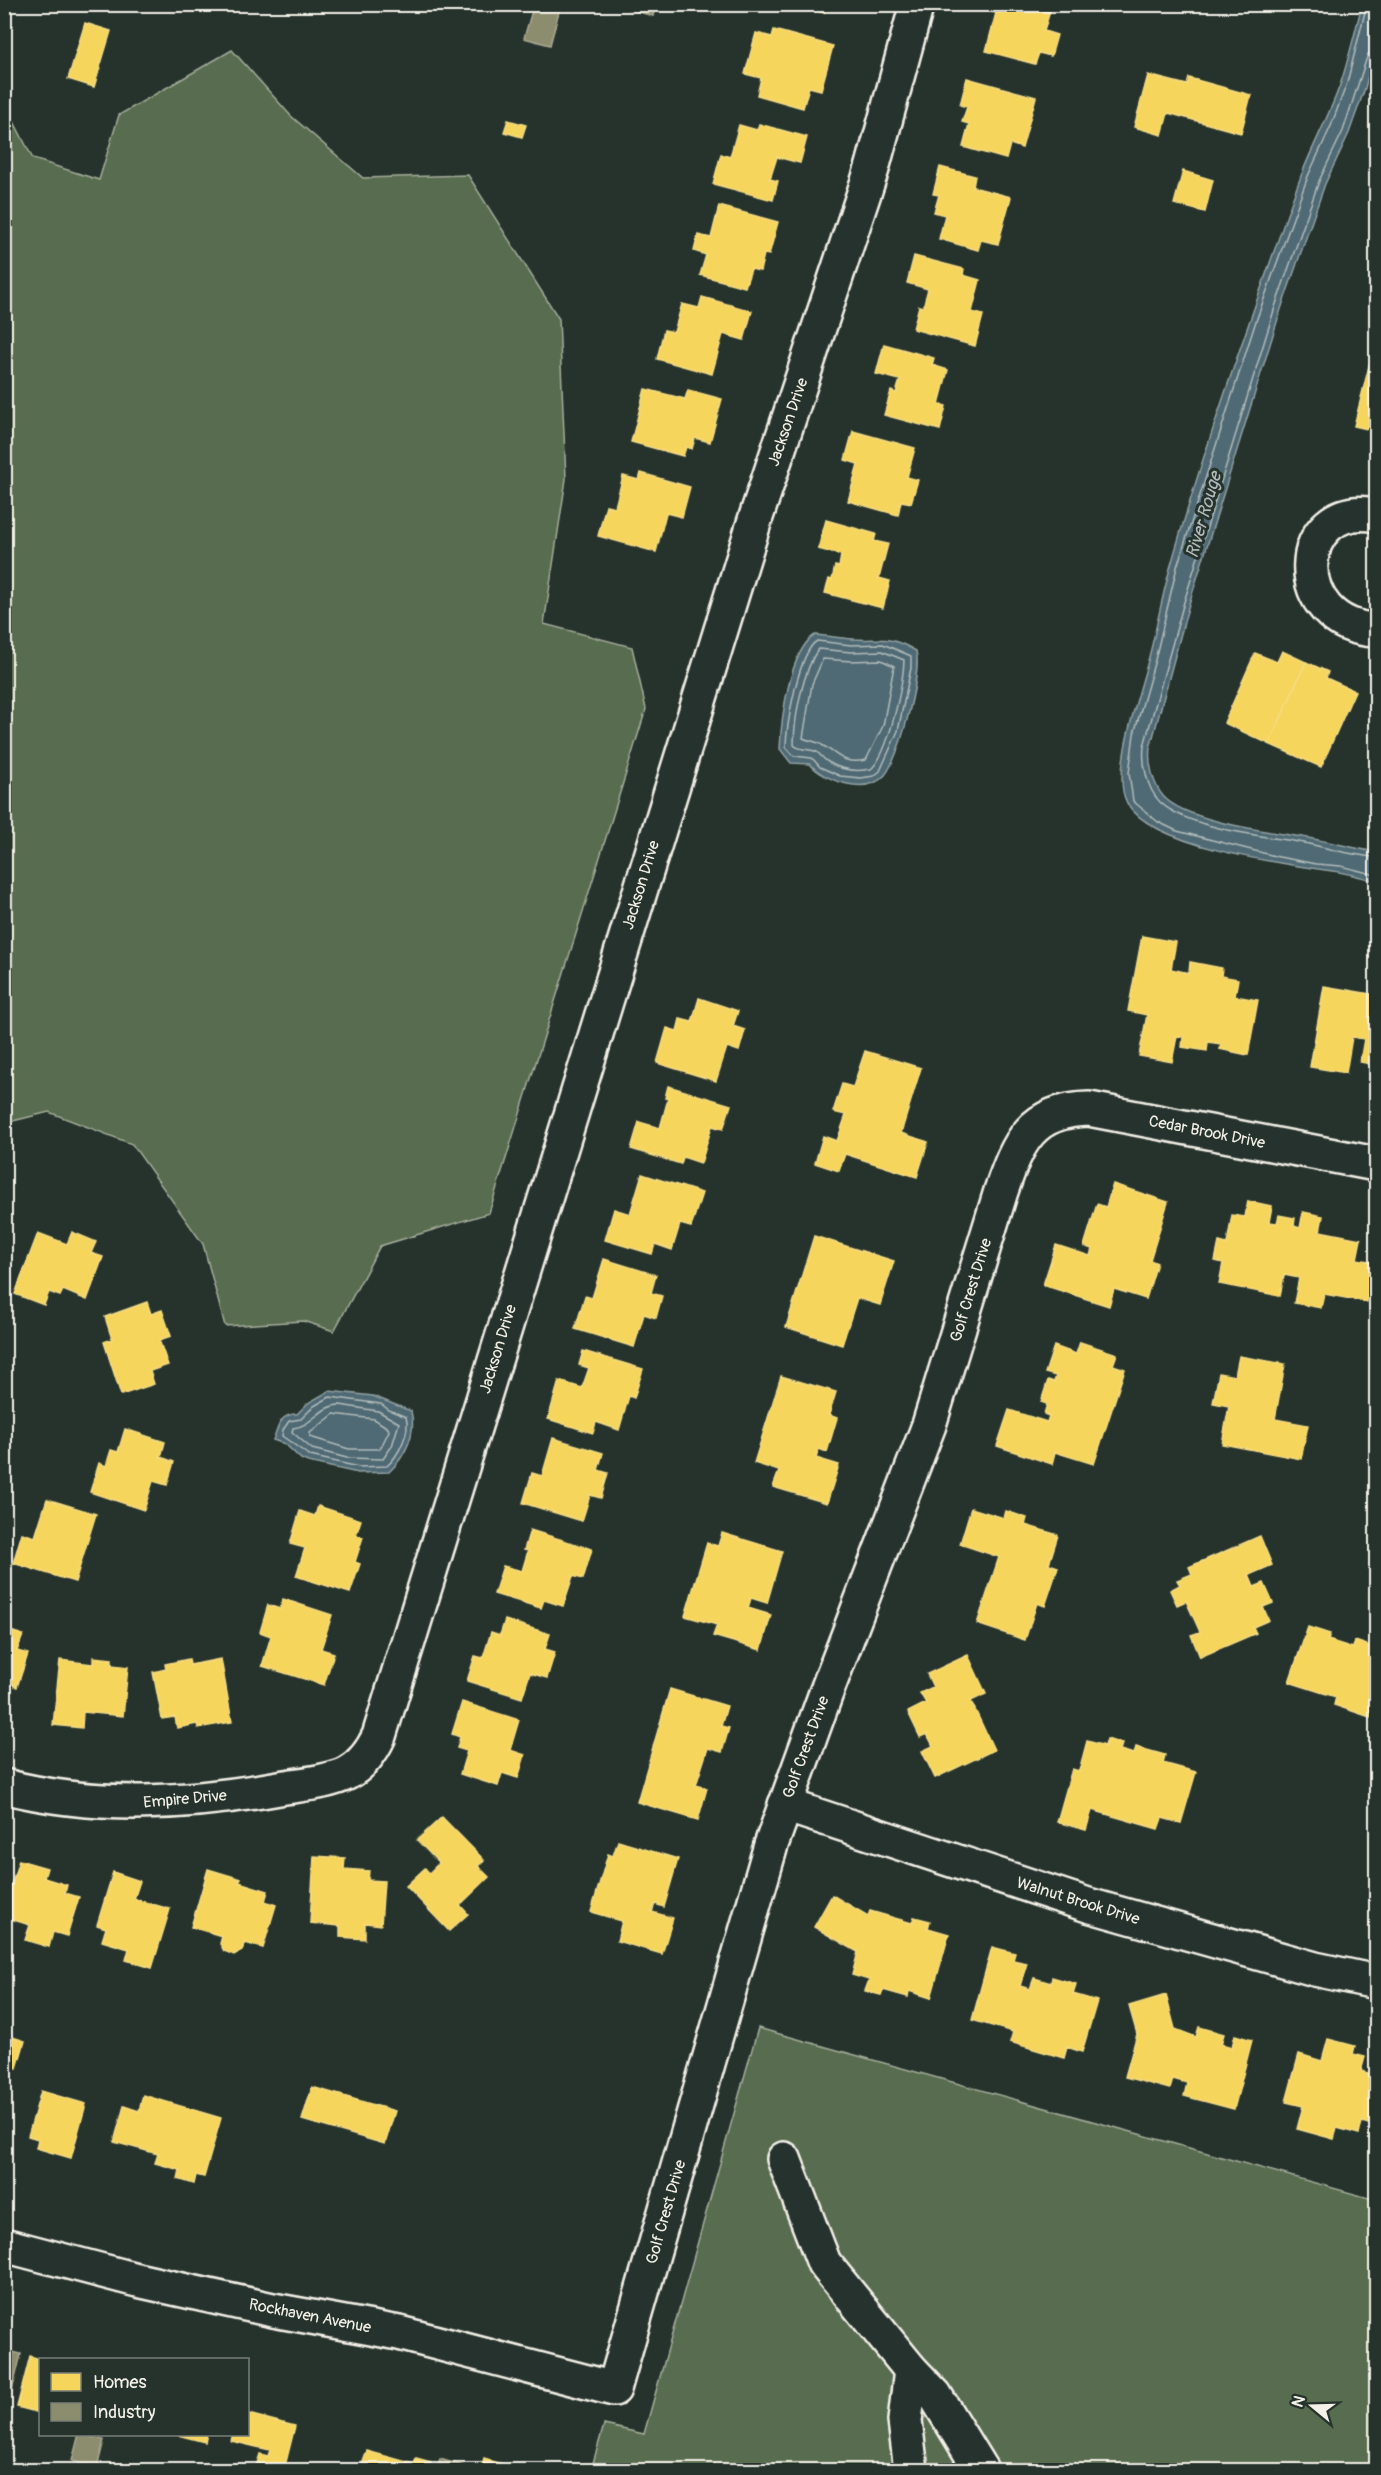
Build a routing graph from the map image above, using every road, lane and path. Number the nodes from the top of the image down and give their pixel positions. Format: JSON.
{"nodes":[{"id":1,"x":917,"y":4,"type":"edge"},
{"id":2,"x":1377,"y":515,"type":"edge"},
{"id":3,"x":1377,"y":630,"type":"edge"},
{"id":4,"x":1040,"y":1123,"type":"joint"},
{"id":5,"x":1377,"y":1164,"type":"edge"},
{"id":6,"x":361,"y":1763,"type":"joint"},
{"id":7,"x":4,"y":1786,"type":"edge"},
{"id":8,"x":785,"y":1805,"type":"junction"},
{"id":9,"x":1377,"y":1982,"type":"edge"},
{"id":10,"x":784,"y":2159,"type":"dead end"},
{"id":11,"x":4,"y":2245,"type":"edge"},
{"id":12,"x":910,"y":2370,"type":"junction"},
{"id":13,"x":614,"y":2389,"type":"joint"},
{"id":14,"x":911,"y":2470,"type":"edge"},
{"id":15,"x":981,"y":2470,"type":"edge"}],
"edges":[{"from":1,"to":6,"type":"street","name":"Jackson Drive"},
{"from":2,"to":3,"type":"street"},
{"from":4,"to":5,"type":"street","name":"Cedar Brook Drive"},
{"from":4,"to":8,"type":"street","name":"Golf Crest Drive"},
{"from":6,"to":7,"type":"street","name":"Empire Drive"},
{"from":8,"to":9,"type":"street","name":"Walnut Brook Drive"},
{"from":8,"to":13,"type":"street","name":"Golf Crest Drive"},
{"from":10,"to":12,"type":"street"},
{"from":11,"to":13,"type":"street","name":"Rockhaven Avenue"},
{"from":12,"to":14,"type":"street"},
{"from":12,"to":15,"type":"street"}]}
